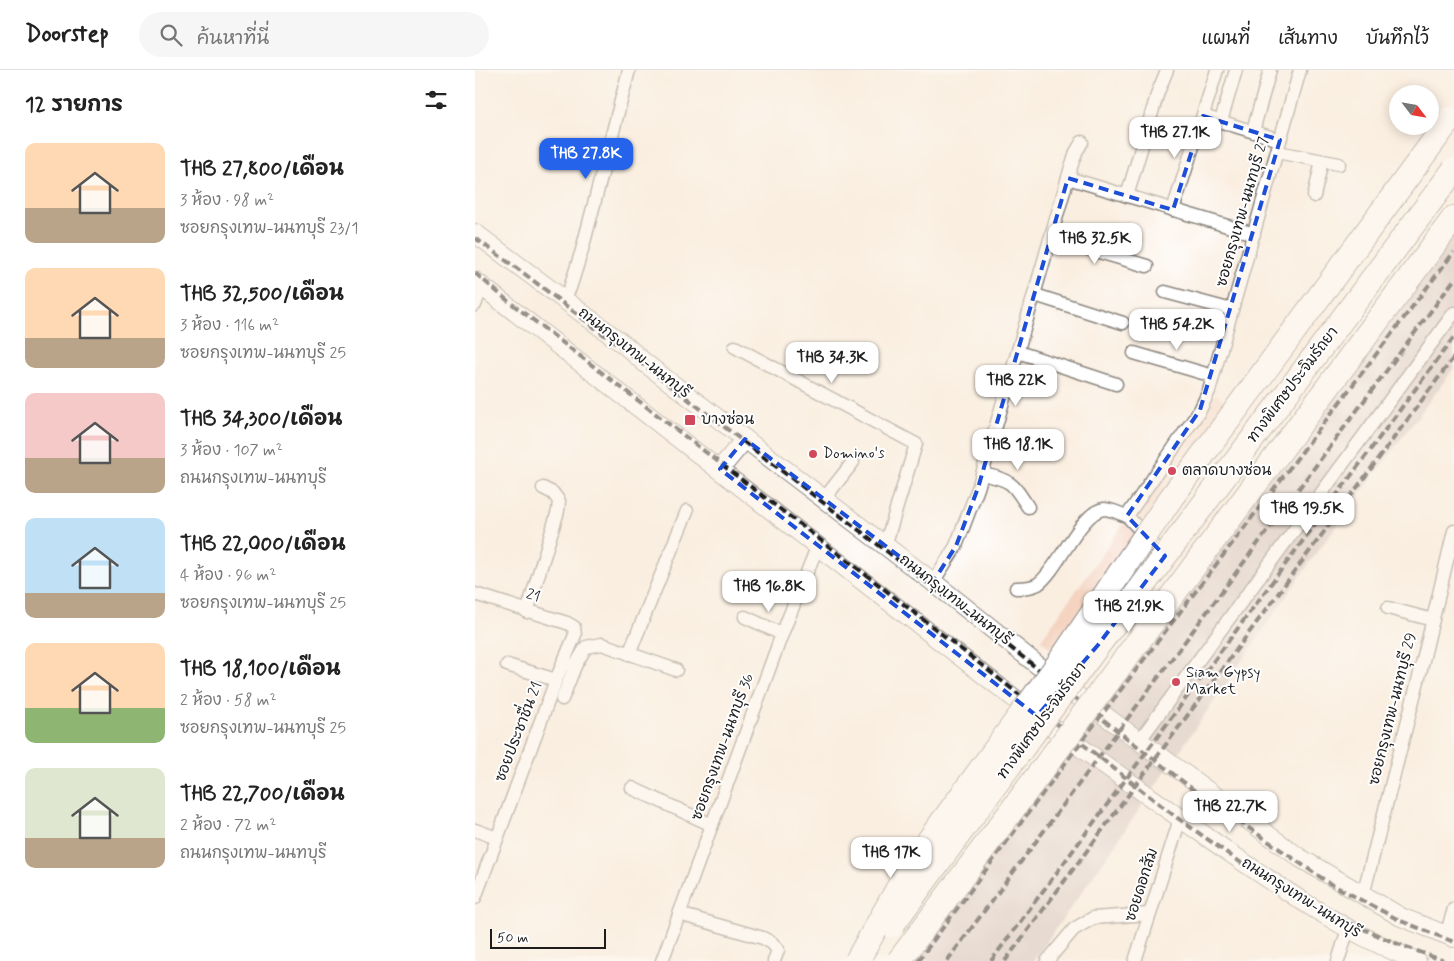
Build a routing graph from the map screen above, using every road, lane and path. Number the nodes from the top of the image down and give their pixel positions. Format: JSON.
{"nodes":[{"id":1,"x":629,"y":70,"type":"edge"},
{"id":2,"x":1167,"y":70,"type":"edge"},
{"id":3,"x":1217,"y":70,"type":"edge"},
{"id":4,"x":1236,"y":70,"type":"edge"},
{"id":5,"x":1270,"y":70,"type":"edge"},
{"id":6,"x":1300,"y":70,"type":"edge"},
{"id":7,"x":1203,"y":116,"type":"junction"},
{"id":8,"x":1452,"y":117,"type":"edge"},
{"id":9,"x":1221,"y":121,"type":"junction"},
{"id":10,"x":1253,"y":131,"type":"junction"},
{"id":11,"x":1082,"y":142,"type":"dead end"},
{"id":12,"x":1279,"y":146,"type":"junction"},
{"id":13,"x":1322,"y":161,"type":"junction"},
{"id":14,"x":1339,"y":164,"type":"dead end"},
{"id":15,"x":1454,"y":170,"type":"edge"},
{"id":16,"x":1068,"y":178,"type":"junction"},
{"id":17,"x":1454,"y":178,"type":"edge"},
{"id":18,"x":1127,"y":196,"type":"junction"},
{"id":19,"x":1314,"y":196,"type":"dead end"},
{"id":20,"x":1173,"y":210,"type":"junction"},
{"id":21,"x":1454,"y":218,"type":"edge"},
{"id":22,"x":475,"y":232,"type":"edge"},
{"id":23,"x":1254,"y":234,"type":"junction"},
{"id":24,"x":1051,"y":238,"type":"junction"},
{"id":25,"x":1147,"y":266,"type":"dead end"},
{"id":26,"x":478,"y":283,"type":"edge"},
{"id":27,"x":1165,"y":292,"type":"dead end"},
{"id":28,"x":1035,"y":294,"type":"junction"},
{"id":29,"x":564,"y":299,"type":"junction"},
{"id":30,"x":475,"y":306,"type":"edge"},
{"id":31,"x":1232,"y":310,"type":"junction"},
{"id":32,"x":1454,"y":313,"type":"edge"},
{"id":33,"x":1123,"y":323,"type":"dead end"},
{"id":34,"x":735,"y":347,"type":"dead end"},
{"id":35,"x":1018,"y":352,"type":"junction"},
{"id":36,"x":1133,"y":353,"type":"dead end"},
{"id":37,"x":1213,"y":376,"type":"junction"},
{"id":38,"x":1116,"y":384,"type":"dead end"},
{"id":39,"x":745,"y":438,"type":"junction"},
{"id":40,"x":853,"y":462,"type":"dead end"},
{"id":41,"x":720,"y":469,"type":"junction"},
{"id":42,"x":982,"y":474,"type":"junction"},
{"id":43,"x":543,"y":488,"type":"dead end"},
{"id":44,"x":825,"y":499,"type":"junction"},
{"id":45,"x":1028,"y":507,"type":"dead end"},
{"id":46,"x":687,"y":510,"type":"dead end"},
{"id":47,"x":1127,"y":516,"type":"junction"},
{"id":48,"x":1454,"y":531,"type":"edge"},
{"id":49,"x":818,"y":545,"type":"junction"},
{"id":50,"x":885,"y":546,"type":"junction"},
{"id":51,"x":1168,"y":560,"type":"junction"},
{"id":52,"x":933,"y":582,"type":"junction"},
{"id":53,"x":1015,"y":588,"type":"dead end"},
{"id":54,"x":475,"y":594,"type":"edge"},
{"id":55,"x":1388,"y":608,"type":"dead end"},
{"id":56,"x":527,"y":612,"type":"junction"},
{"id":57,"x":745,"y":618,"type":"dead end"},
{"id":58,"x":1433,"y":620,"type":"junction"},
{"id":59,"x":782,"y":634,"type":"junction"},
{"id":60,"x":575,"y":635,"type":"joint"},
{"id":61,"x":629,"y":654,"type":"junction"},
{"id":62,"x":569,"y":664,"type":"junction"},
{"id":63,"x":507,"y":665,"type":"dead end"},
{"id":64,"x":676,"y":670,"type":"dead end"},
{"id":65,"x":556,"y":680,"type":"junction"},
{"id":66,"x":1064,"y":686,"type":"junction"},
{"id":67,"x":562,"y":699,"type":"dead end"},
{"id":68,"x":1037,"y":716,"type":"junction"},
{"id":69,"x":1139,"y":741,"type":"junction"},
{"id":70,"x":632,"y":788,"type":"dead end"},
{"id":71,"x":1180,"y":818,"type":"junction"},
{"id":72,"x":712,"y":826,"type":"junction"},
{"id":73,"x":475,"y":830,"type":"edge"},
{"id":74,"x":497,"y":838,"type":"junction"},
{"id":75,"x":1363,"y":895,"type":"junction"},
{"id":76,"x":475,"y":898,"type":"edge"},
{"id":77,"x":1454,"y":909,"type":"edge"},
{"id":78,"x":679,"y":914,"type":"junction"},
{"id":79,"x":1150,"y":914,"type":"junction"},
{"id":80,"x":1348,"y":929,"type":"junction"},
{"id":81,"x":1450,"y":936,"type":"edge"},
{"id":82,"x":662,"y":961,"type":"edge"},
{"id":83,"x":774,"y":961,"type":"edge"},
{"id":84,"x":851,"y":961,"type":"edge"},
{"id":85,"x":857,"y":961,"type":"edge"},
{"id":86,"x":865,"y":961,"type":"edge"},
{"id":87,"x":899,"y":961,"type":"edge"},
{"id":88,"x":1047,"y":961,"type":"edge"},
{"id":89,"x":1135,"y":961,"type":"edge"},
{"id":90,"x":1338,"y":961,"type":"edge"},
{"id":91,"x":1417,"y":961,"type":"edge"}],
"edges":[{"from":1,"to":29,"type":"street"},
{"from":2,"to":18,"type":"street"},
{"from":3,"to":7,"type":"street"},
{"from":4,"to":9,"type":"street"},
{"from":5,"to":10,"type":"street"},
{"from":6,"to":12,"type":"street","name":"ซอยกรุงเทพ-นนทบุรี 27"},
{"from":7,"to":9,"type":"street"},
{"from":7,"to":20,"type":"street"},
{"from":8,"to":85,"type":"highway","bridge":true},
{"from":9,"to":10,"type":"street"},
{"from":10,"to":12,"type":"street"},
{"from":11,"to":16,"type":"street"},
{"from":12,"to":13,"type":"street"},
{"from":12,"to":23,"type":"street","name":"ซอยกรุงเทพ-นนทบุรี 27"},
{"from":13,"to":14,"type":"street"},
{"from":13,"to":19,"type":"street"},
{"from":15,"to":86,"type":"highway","name":"ทางพิเศษประจิมรัถยา","bridge":true},
{"from":16,"to":18,"type":"street"},
{"from":16,"to":24,"type":"street"},
{"from":17,"to":51,"type":"main road"},
{"from":18,"to":20,"type":"street"},
{"from":20,"to":23,"type":"street"},
{"from":21,"to":87,"type":"highway","name":"ทางพิเศษประจิมรัถยา","bridge":true},
{"from":22,"to":29,"type":"main road","name":"ถนนกรุงเทพ-นนทบุรี"},
{"from":23,"to":31,"type":"street","name":"ซอยกรุงเทพ-นนทบุรี 27"},
{"from":24,"to":25,"type":"street"},
{"from":24,"to":28,"type":"street"},
{"from":26,"to":30,"type":"street"},
{"from":26,"to":41,"type":"main road","name":"ถนนกรุงเทพ-นนทบุรี"},
{"from":27,"to":31,"type":"street"},
{"from":28,"to":33,"type":"street"},
{"from":28,"to":35,"type":"street"},
{"from":29,"to":39,"type":"main road","name":"ถนนกรุงเทพ-นนทบุรี"},
{"from":31,"to":37,"type":"street","name":"ซอยกรุงเทพ-นนทบุรี 27"},
{"from":32,"to":69,"type":"street"},
{"from":34,"to":50,"type":"street"},
{"from":35,"to":38,"type":"street"},
{"from":35,"to":42,"type":"street"},
{"from":36,"to":37,"type":"street"},
{"from":37,"to":47,"type":"street","name":"ซอยกรุงเทพ-นนทบุรี 27"},
{"from":39,"to":41,"type":"main road"},
{"from":39,"to":44,"type":"main road","name":"ถนนกรุงเทพ-นนทบุรี"},
{"from":40,"to":44,"type":"street"},
{"from":41,"to":49,"type":"main road","name":"ถนนกรุงเทพ-นนทบุรี"},
{"from":42,"to":45,"type":"street"},
{"from":42,"to":52,"type":"street"},
{"from":43,"to":56,"type":"street"},
{"from":44,"to":50,"type":"main road","name":"ถนนกรุงเทพ-นนทบุรี"},
{"from":46,"to":61,"type":"street"},
{"from":47,"to":51,"type":"street"},
{"from":47,"to":53,"type":"street"},
{"from":48,"to":58,"type":"street","name":"ซอยกรุงเทพ-นนทบุรี 29"},
{"from":49,"to":59,"type":"street","name":"ซอยกรุงเทพ-นนทบุรี 36"},
{"from":49,"to":68,"type":"main road","name":"ถนนกรุงเทพ-นนทบุรี"},
{"from":50,"to":52,"type":"main road","name":"ถนนกรุงเทพ-นนทบุรี"},
{"from":51,"to":66,"type":"main road"},
{"from":52,"to":66,"type":"main road","name":"ถนนกรุงเทพ-นนทบุรี"},
{"from":54,"to":56,"type":"street","name":"21"},
{"from":55,"to":58,"type":"street"},
{"from":56,"to":60,"type":"street","name":"21"},
{"from":57,"to":59,"type":"street"},
{"from":58,"to":75,"type":"street","name":"ซอยกรุงเทพ-นนทบุรี 29"},
{"from":59,"to":72,"type":"street","name":"ซอยกรุงเทพ-นนทบุรี 36"},
{"from":60,"to":62,"type":"street","name":"ซอยประชาชื่น 21"},
{"from":61,"to":62,"type":"street"},
{"from":61,"to":64,"type":"street"},
{"from":62,"to":65,"type":"street","name":"ซอยประชาชื่น 21"},
{"from":62,"to":67,"type":"street"},
{"from":63,"to":65,"type":"street"},
{"from":65,"to":74,"type":"street","name":"ซอยประชาชื่น 21"},
{"from":66,"to":68,"type":"main road"},
{"from":66,"to":69,"type":"main road","name":"ถนนกรุงเทพ-นนทบุรี"},
{"from":68,"to":71,"type":"main road","name":"ถนนกรุงเทพ-นนทบุรี"},
{"from":68,"to":84,"type":"main road"},
{"from":69,"to":75,"type":"main road","name":"ถนนกรุงเทพ-นนทบุรี"},
{"from":70,"to":72,"type":"street"},
{"from":71,"to":79,"type":"street","name":"ซอยดอกส้ม"},
{"from":71,"to":80,"type":"main road","name":"ถนนกรุงเทพ-นนทบุรี"},
{"from":72,"to":78,"type":"street","name":"ซอยกรุงเทพ-นนทบุรี 36"},
{"from":73,"to":74,"type":"street"},
{"from":74,"to":76,"type":"street","name":"ซอยประชาชื่น 21"},
{"from":75,"to":81,"type":"main road","name":"ถนนกรุงเทพ-นนทบุรี"},
{"from":77,"to":81,"type":"street"},
{"from":78,"to":82,"type":"street","name":"ซอยกรุงเทพ-นนทบุรี 36"},
{"from":78,"to":83,"type":"street"},
{"from":79,"to":88,"type":"street"},
{"from":79,"to":89,"type":"street","name":"ซอยดอกส้ม"},
{"from":80,"to":90,"type":"street"},
{"from":80,"to":91,"type":"main road","name":"ถนนกรุงเทพ-นนทบุรี"}]}
